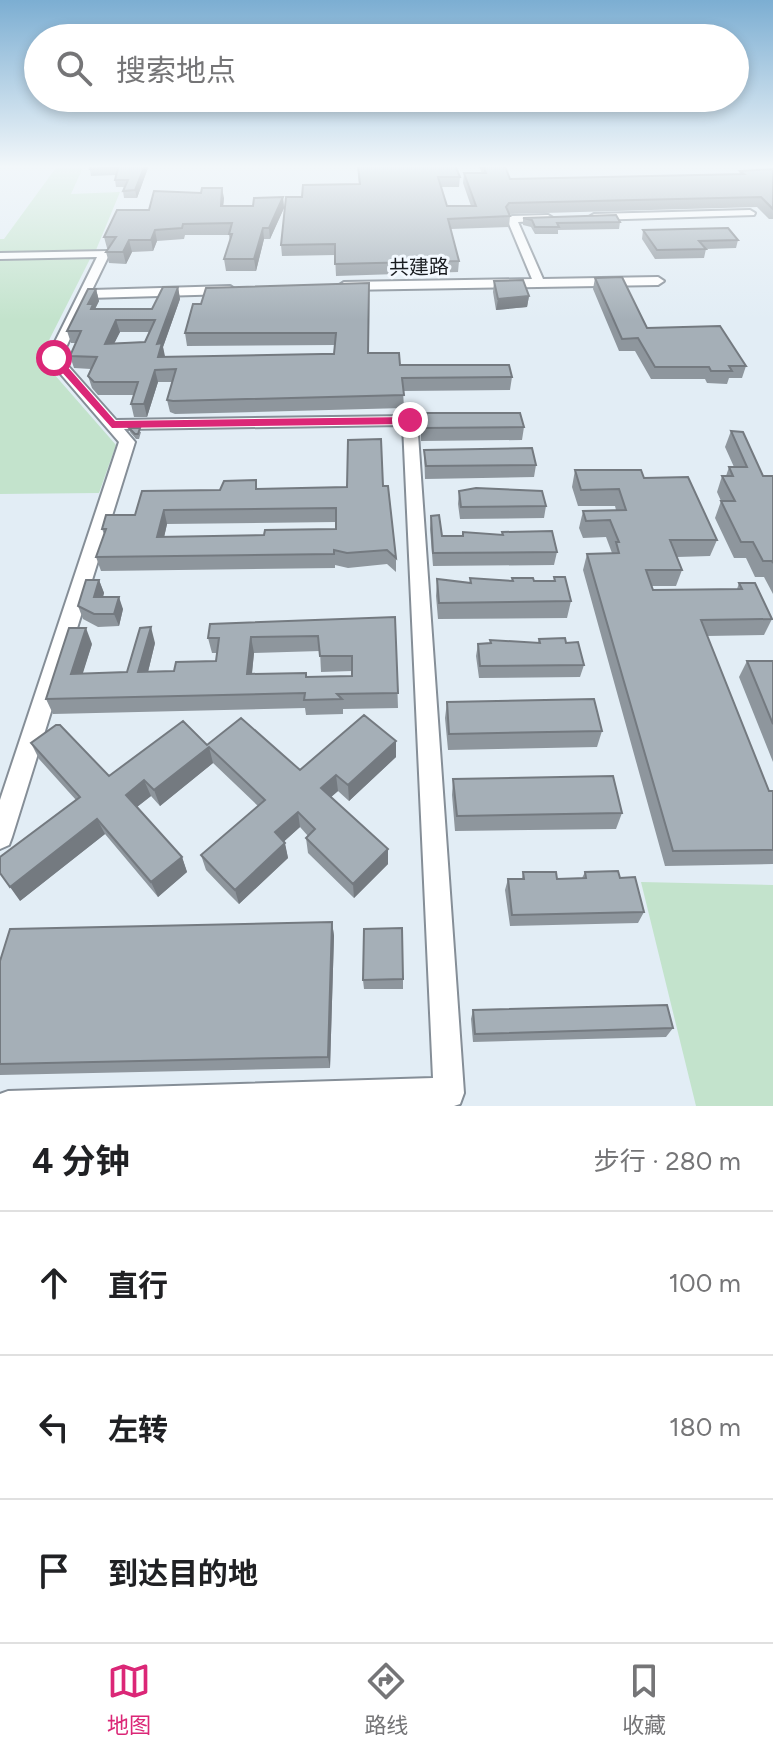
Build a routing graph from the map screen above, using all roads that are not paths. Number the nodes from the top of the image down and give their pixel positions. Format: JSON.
{"nodes":[{"id":1,"x":576,"y":217,"type":"edge"},
{"id":2,"x":593,"y":217,"type":"edge"},
{"id":3,"x":560,"y":218,"type":"edge"},
{"id":4,"x":0,"y":256,"type":"edge"},
{"id":5,"x":658,"y":281,"type":"dead end"},
{"id":6,"x":539,"y":283,"type":"junction"},
{"id":7,"x":327,"y":287,"type":"edge"},
{"id":8,"x":251,"y":289,"type":"edge"},
{"id":9,"x":85,"y":294,"type":"junction"},
{"id":10,"x":112,"y":425,"type":"junction"},
{"id":11,"x":0,"y":837,"type":"edge"},
{"id":12,"x":8,"y":1106,"type":"edge"}],
"edges":[{"from":1,"to":2,"type":"street"},
{"from":3,"to":6,"type":"street"},
{"from":4,"to":9,"type":"street"},
{"from":5,"to":6,"type":"street","name":"共建路"},
{"from":6,"to":7,"type":"street","name":"共建路"},
{"from":8,"to":9,"type":"street"},
{"from":9,"to":10,"type":"street"},
{"from":10,"to":11,"type":"street"},
{"from":10,"to":12,"type":"street"}]}
